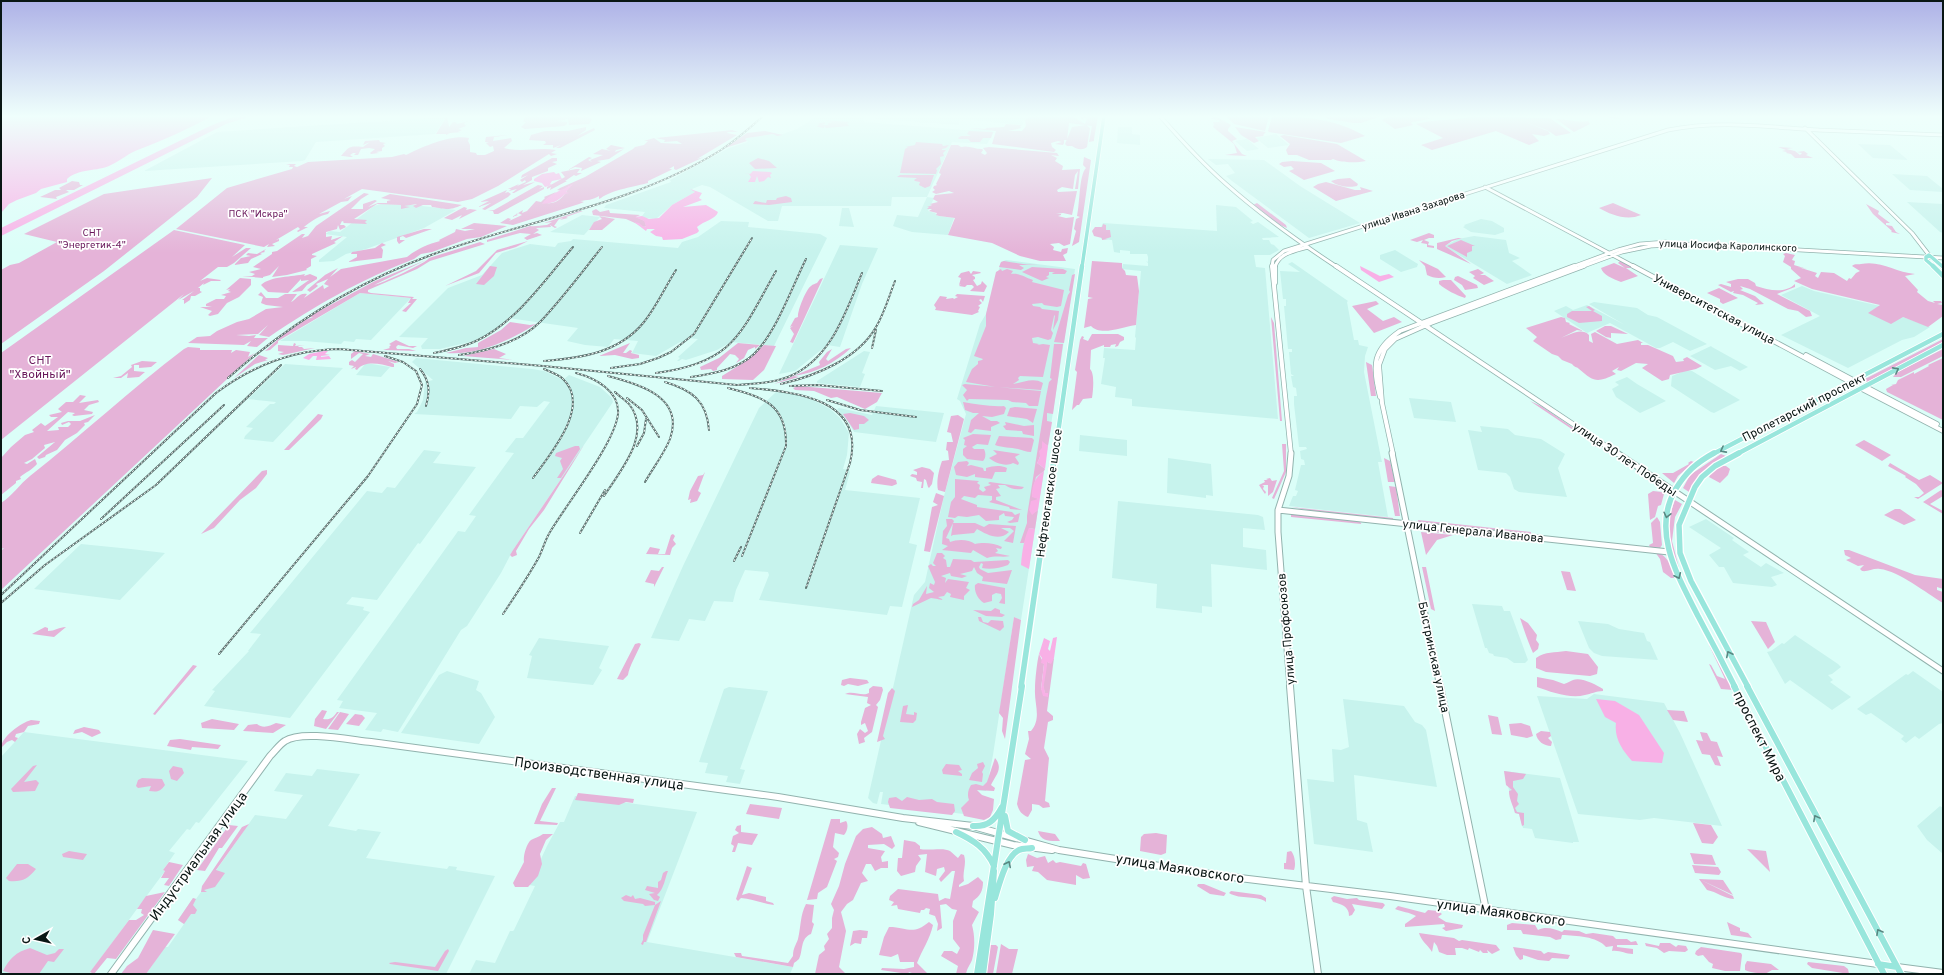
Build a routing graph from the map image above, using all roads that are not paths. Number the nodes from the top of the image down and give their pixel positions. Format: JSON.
{"nodes":[{"id":1,"x":1097,"y":162,"type":"edge"},
{"id":2,"x":1199,"y":162,"type":"edge"},
{"id":3,"x":1202,"y":162,"type":"edge"},
{"id":4,"x":1569,"y":162,"type":"edge"},
{"id":5,"x":1573,"y":162,"type":"edge"},
{"id":6,"x":1840,"y":162,"type":"edge"},
{"id":7,"x":1840,"y":162,"type":"edge"},
{"id":8,"x":1844,"y":166,"type":"junction"},
{"id":9,"x":1488,"y":188,"type":"junction"},
{"id":10,"x":1304,"y":245,"type":"junction"},
{"id":11,"x":1613,"y":254,"type":"junction"},
{"id":12,"x":1927,"y":256,"type":"junction"},
{"id":13,"x":1943,"y":257,"type":"edge"},
{"id":14,"x":1933,"y":258,"type":"junction"},
{"id":15,"x":1943,"y":267,"type":"edge"},
{"id":16,"x":1943,"y":276,"type":"edge"},
{"id":17,"x":1422,"y":324,"type":"junction"},
{"id":18,"x":1943,"y":334,"type":"edge"},
{"id":19,"x":1943,"y":345,"type":"edge"},
{"id":20,"x":1854,"y":382,"type":"junction"},
{"id":21,"x":1864,"y":388,"type":"junction"},
{"id":22,"x":1943,"y":428,"type":"edge"},
{"id":23,"x":1943,"y":431,"type":"edge"},
{"id":24,"x":1674,"y":492,"type":"junction"},
{"id":25,"x":1690,"y":502,"type":"junction"},
{"id":26,"x":1278,"y":510,"type":"junction"},
{"id":27,"x":1408,"y":524,"type":"junction"},
{"id":28,"x":1668,"y":552,"type":"junction"},
{"id":29,"x":1943,"y":671,"type":"edge"},
{"id":30,"x":1729,"y":674,"type":"junction"},
{"id":31,"x":1740,"y":675,"type":"junction"},
{"id":32,"x":286,"y":740,"type":"joint"},
{"id":33,"x":1005,"y":801,"type":"junction"},
{"id":34,"x":911,"y":819,"type":"junction"},
{"id":35,"x":973,"y":826,"type":"junction"},
{"id":36,"x":956,"y":832,"type":"junction"},
{"id":37,"x":999,"y":838,"type":"junction"},
{"id":38,"x":1025,"y":840,"type":"junction"},
{"id":39,"x":1032,"y":848,"type":"junction"},
{"id":40,"x":1059,"y":850,"type":"junction"},
{"id":41,"x":994,"y":868,"type":"junction"},
{"id":42,"x":1306,"y":886,"type":"junction"},
{"id":43,"x":1486,"y":910,"type":"junction"},
{"id":44,"x":991,"y":914,"type":"junction"},
{"id":45,"x":1878,"y":964,"type":"junction"},
{"id":46,"x":1897,"y":967,"type":"junction"},
{"id":47,"x":1943,"y":973,"type":"edge"},
{"id":48,"x":111,"y":974,"type":"edge"},
{"id":49,"x":977,"y":974,"type":"edge"},
{"id":50,"x":983,"y":974,"type":"edge"},
{"id":51,"x":1318,"y":974,"type":"edge"},
{"id":52,"x":1884,"y":974,"type":"edge"},
{"id":53,"x":1901,"y":974,"type":"edge"}],
"edges":[{"from":1,"to":33,"type":"main road","name":"Нефтеюганское шоссе"},
{"from":2,"to":10,"type":"main road","name":"улица 30 лет Победы"},
{"from":3,"to":10,"type":"main road","name":"улица 30 лет Победы"},
{"from":4,"to":9,"type":"main road","name":"улица Ивана Захарова"},
{"from":5,"to":9,"type":"main road","name":"улица Ивана Захарова"},
{"from":6,"to":8,"type":"main road"},
{"from":7,"to":8,"type":"main road"},
{"from":8,"to":12,"type":"main road"},
{"from":9,"to":10,"type":"main road","name":"улица Ивана Захарова"},
{"from":9,"to":11,"type":"main road","name":"Университетская улица"},
{"from":10,"to":17,"type":"main road","name":"улица 30 лет Победы"},
{"from":10,"to":26,"type":"main road","name":"улица Профсоюзов"},
{"from":11,"to":12,"type":"main road","name":"улица Иосифа Каролинского"},
{"from":11,"to":17,"type":"main road","name":"улица Иосифа Каролинского"},
{"from":11,"to":20,"type":"main road","name":"Университетская улица"},
{"from":12,"to":13,"type":"main road","name":"улица Иосифа Каролинского"},
{"from":12,"to":14,"type":"main road"},
{"from":12,"to":16,"type":"main road"},
{"from":13,"to":14,"type":"main road"},
{"from":14,"to":15,"type":"main road"},
{"from":17,"to":24,"type":"main road","name":"улица 30 лет Победы"},
{"from":17,"to":27,"type":"main road","name":"Быстринская улица"},
{"from":18,"to":20,"type":"main road","name":"Пролетарский проспект"},
{"from":21,"to":19,"type":"main road","name":"Пролетарский проспект","one_way":true},
{"from":20,"to":21,"type":"main road","name":"Университетская улица"},
{"from":20,"to":24,"type":"main road","name":"Пролетарский проспект","one_way":true},
{"from":21,"to":22,"type":"main road","name":"Университетская улица"},
{"from":21,"to":23,"type":"main road","name":"Университетская улица"},
{"from":21,"to":25,"type":"main road","name":"Пролетарский проспект"},
{"from":24,"to":25,"type":"main road","name":"улица 30 лет Победы"},
{"from":24,"to":28,"type":"main road","name":"проспект Мира","one_way":true},
{"from":25,"to":29,"type":"main road","name":"улица 30 лет Победы"},
{"from":31,"to":25,"type":"main road","name":"проспект Мира","one_way":true},
{"from":26,"to":27,"type":"main road","name":"улица Генерала Иванова"},
{"from":26,"to":42,"type":"main road","name":"улица Профсоюзов"},
{"from":27,"to":28,"type":"main road","name":"улица Генерала Иванова"},
{"from":27,"to":43,"type":"main road","name":"Быстринская улица"},
{"from":28,"to":30,"type":"main road","name":"проспект Мира","one_way":true},
{"from":30,"to":31,"type":"main road"},
{"from":30,"to":45,"type":"main road","name":"проспект Мира"},
{"from":46,"to":31,"type":"main road","name":"проспект Мира","one_way":true},
{"from":32,"to":34,"type":"main road","name":"Производственная улица"},
{"from":32,"to":48,"type":"main road","name":"Индустриальная улица"},
{"from":33,"to":35,"type":"main road"},
{"from":33,"to":37,"type":"main road","name":"Нефтеюганское шоссе"},
{"from":33,"to":38,"type":"main road"},
{"from":34,"to":35,"type":"main road","name":"Производственная улица"},
{"from":34,"to":36,"type":"main road","name":"Производственная улица"},
{"from":35,"to":37,"type":"main road","name":"Производственная улица"},
{"from":36,"to":37,"type":"main road","name":"Производственная улица"},
{"from":36,"to":41,"type":"main road"},
{"from":37,"to":38,"type":"main road","name":"улица Маяковского"},
{"from":37,"to":39,"type":"main road","name":"улица Маяковского"},
{"from":37,"to":41,"type":"main road","name":"Нефтеюганское шоссе"},
{"from":38,"to":40,"type":"main road","name":"улица Маяковского"},
{"from":39,"to":40,"type":"main road","name":"улица Маяковского"},
{"from":44,"to":39,"type":"main road","one_way":true},
{"from":40,"to":42,"type":"main road","name":"улица Маяковского"},
{"from":41,"to":44,"type":"main road","name":"Нефтеюганское шоссе"},
{"from":41,"to":49,"type":"main road","name":"Нефтеюганское шоссе"},
{"from":42,"to":43,"type":"main road","name":"улица Маяковского"},
{"from":42,"to":51,"type":"main road","name":"улица Профсоюзов"},
{"from":43,"to":45,"type":"main road","name":"улица Маяковского"},
{"from":44,"to":50,"type":"main road","name":"Нефтеюганское шоссе"},
{"from":45,"to":46,"type":"main road","name":"улица Маяковского"},
{"from":45,"to":52,"type":"main road","name":"проспект Мира"},
{"from":46,"to":47,"type":"main road","name":"улица Маяковского"},
{"from":46,"to":53,"type":"main road","name":"проспект Мира"}]}
